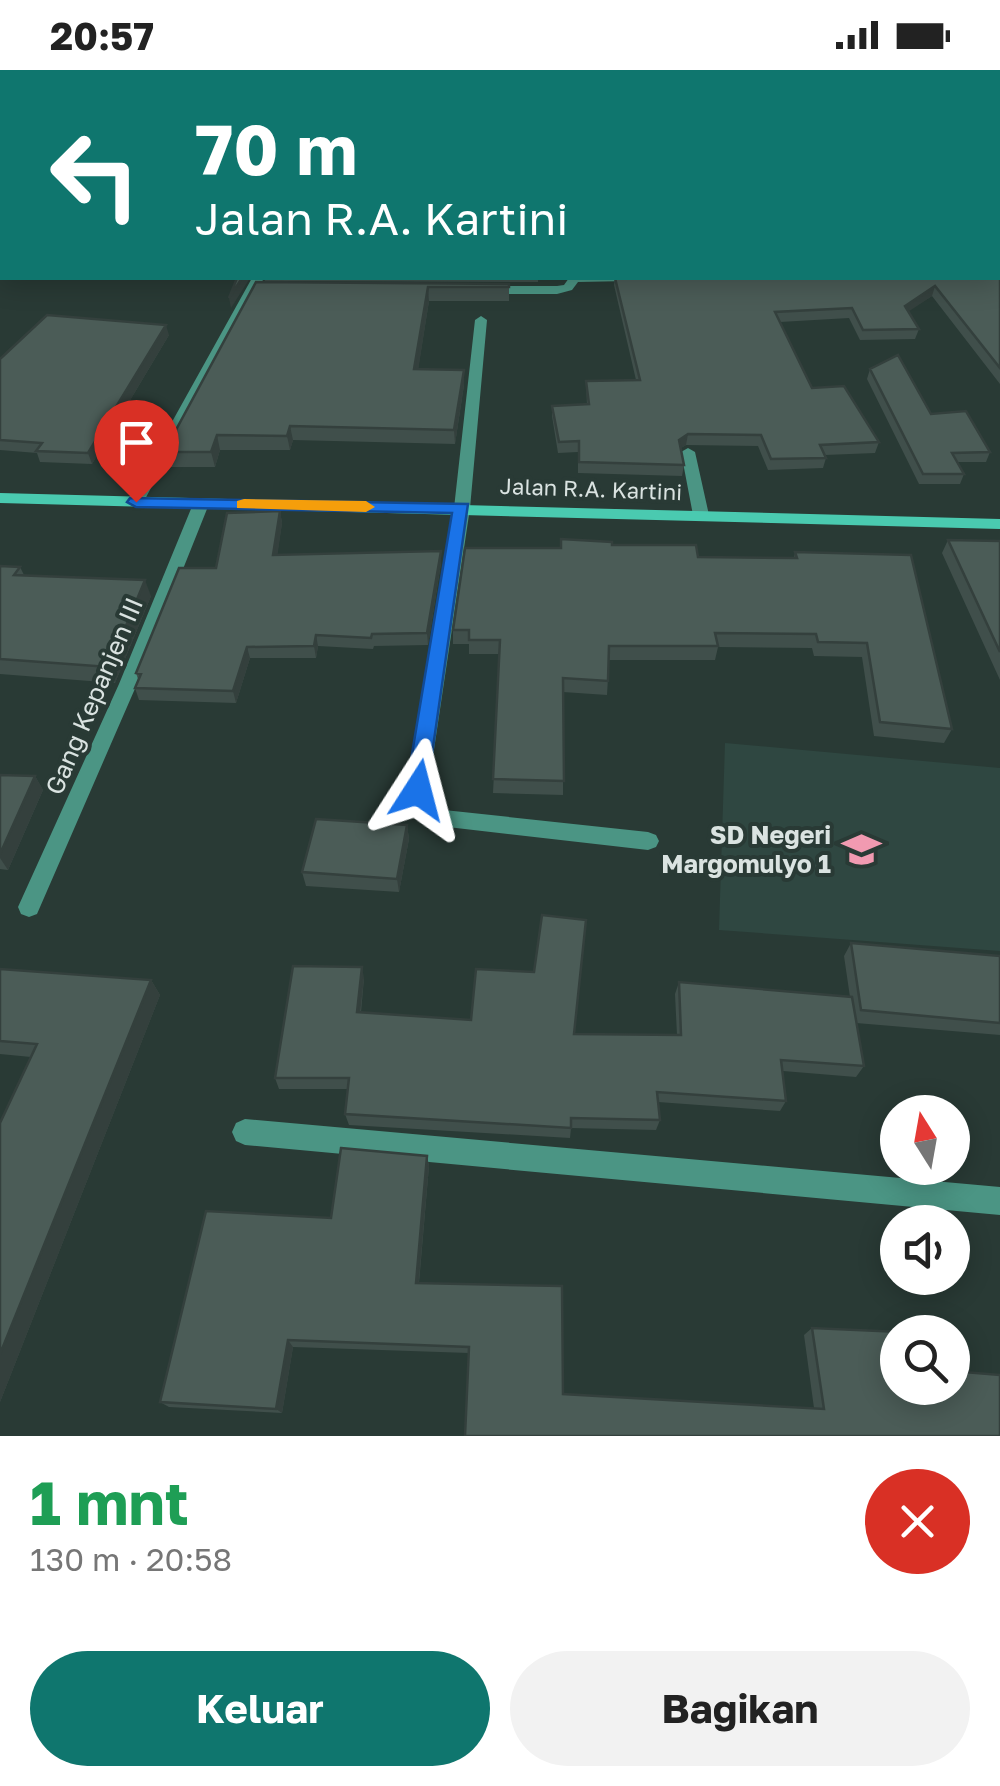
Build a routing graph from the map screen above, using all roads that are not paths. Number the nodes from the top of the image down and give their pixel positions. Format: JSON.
{"nodes":[{"id":1,"x":573,"y":280,"type":"edge"},
{"id":2,"x":255,"y":283,"type":"edge"},
{"id":3,"x":272,"y":288,"type":"edge"},
{"id":4,"x":462,"y":290,"type":"edge"},
{"id":5,"x":481,"y":320,"type":"dead end"},
{"id":6,"x":688,"y":452,"type":"edge"},
{"id":7,"x":0,"y":498,"type":"edge"},
{"id":8,"x":136,"y":502,"type":"junction"},
{"id":9,"x":201,"y":504,"type":"junction"},
{"id":10,"x":462,"y":508,"type":"junction"},
{"id":11,"x":701,"y":515,"type":"junction"},
{"id":12,"x":1000,"y":524,"type":"edge"},
{"id":13,"x":648,"y":842,"type":"dead end"},
{"id":14,"x":29,"y":907,"type":"dead end"},
{"id":15,"x":245,"y":1132,"type":"dead end"},
{"id":16,"x":1000,"y":1201,"type":"edge"}],
"edges":[{"from":1,"to":4,"type":"street"},
{"from":2,"to":3,"type":"street"},
{"from":2,"to":8,"type":"street"},
{"from":5,"to":10,"type":"street"},
{"from":6,"to":11,"type":"street"},
{"from":7,"to":8,"type":"street","name":"Jalan R.A. Kartini"},
{"from":8,"to":9,"type":"street","name":"Jalan R.A. Kartini"},
{"from":9,"to":10,"type":"street","name":"Jalan R.A. Kartini"},
{"from":9,"to":14,"type":"street","name":"Gang Kepanjen III"},
{"from":10,"to":11,"type":"street","name":"Jalan R.A. Kartini"},
{"from":10,"to":13,"type":"street"},
{"from":11,"to":12,"type":"street","name":"Jalan R.A. Kartini"},
{"from":15,"to":16,"type":"street"}]}
